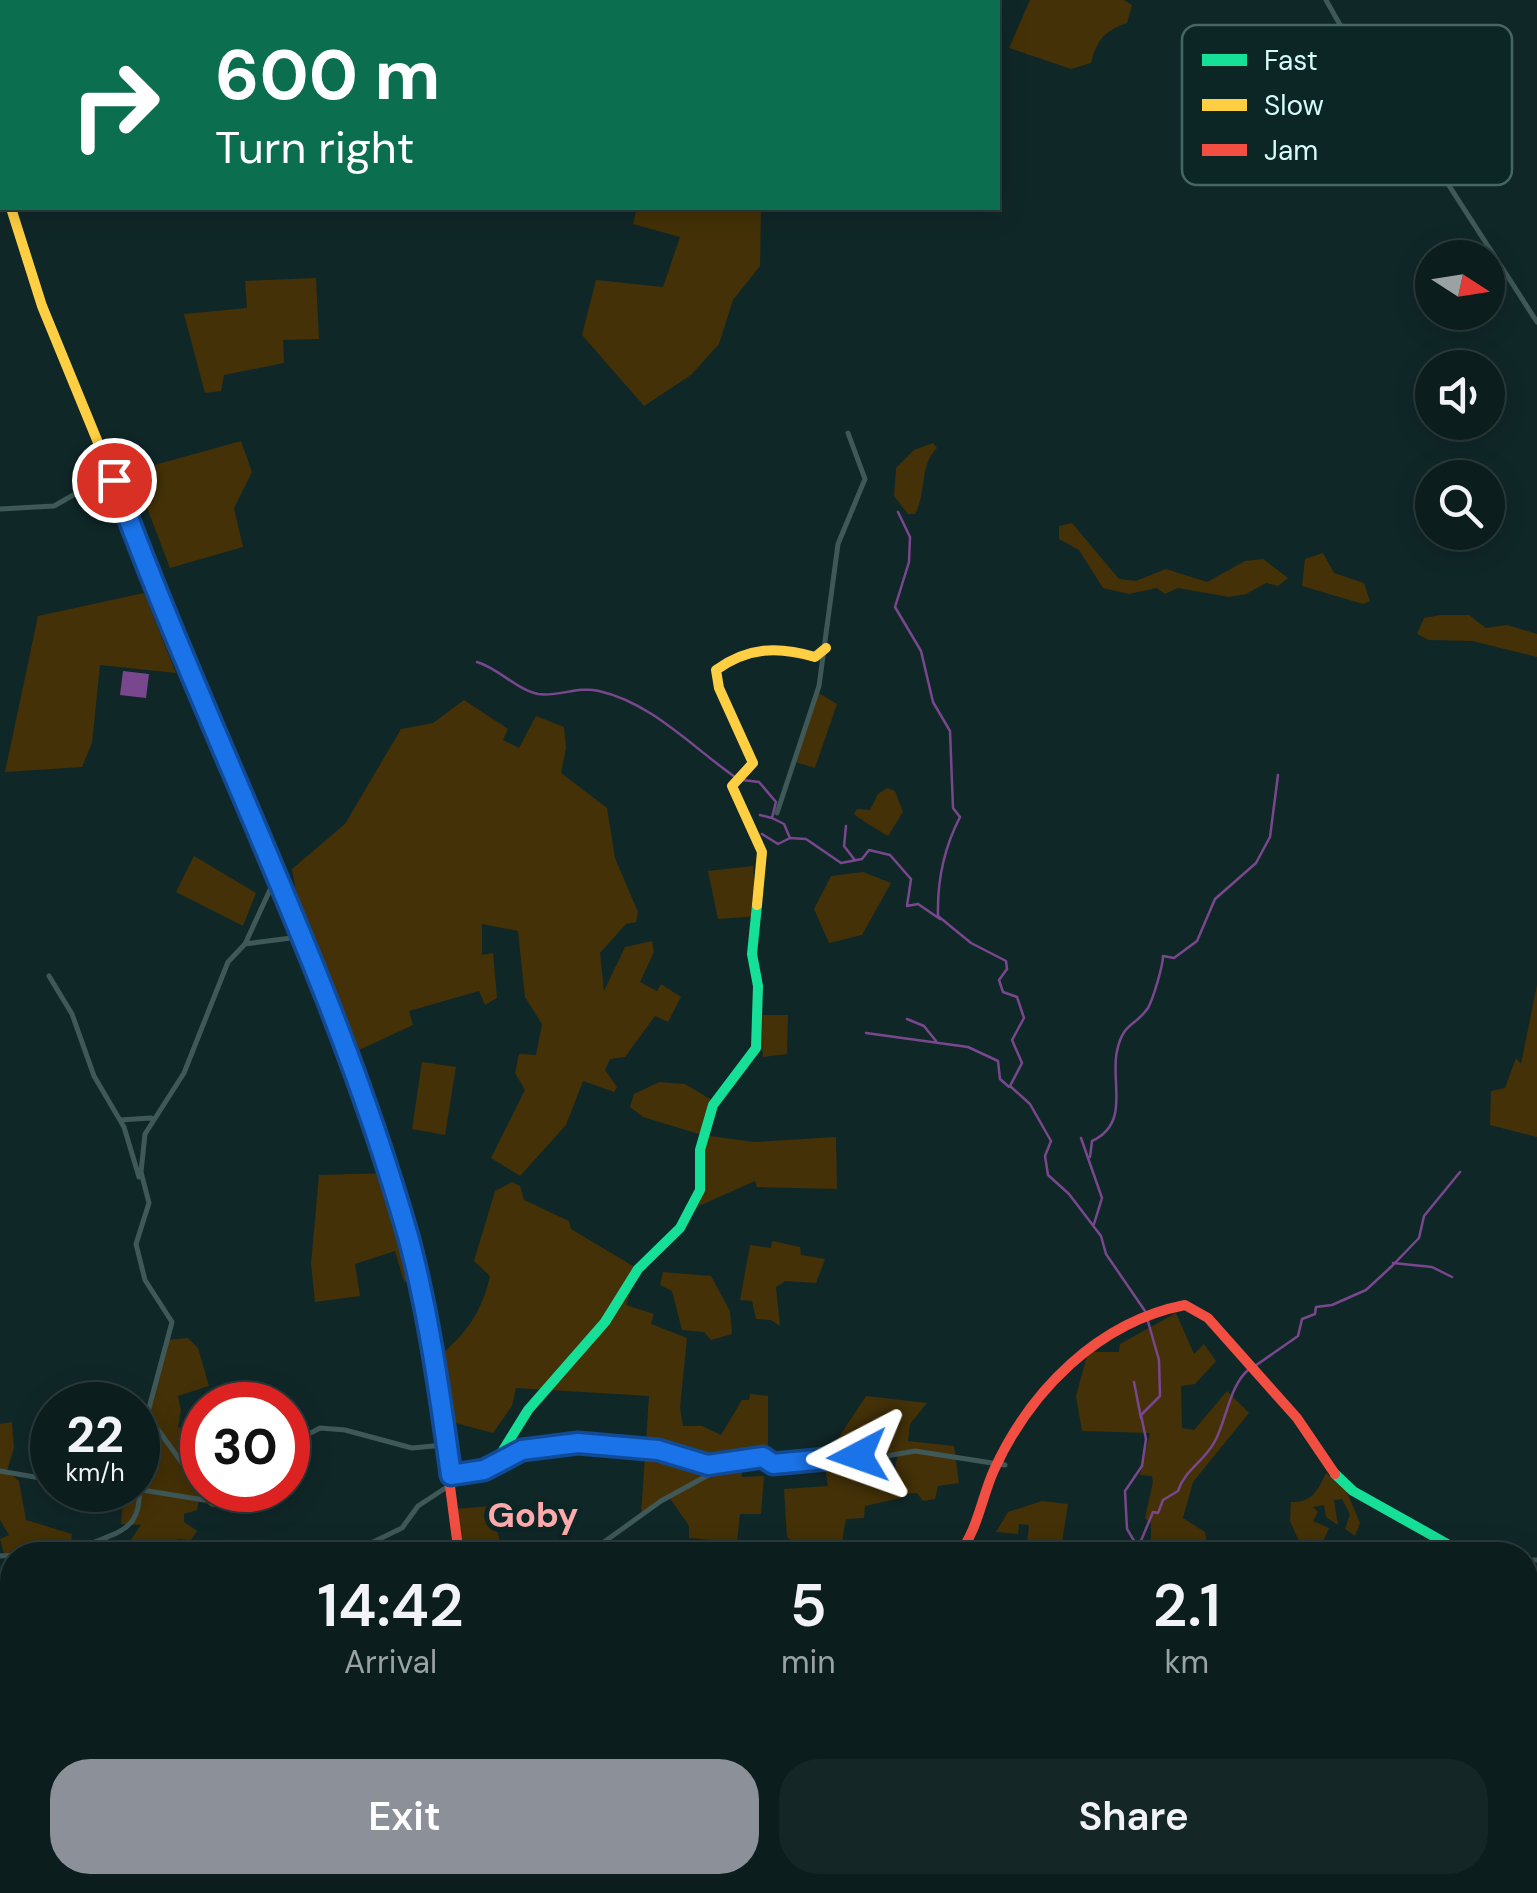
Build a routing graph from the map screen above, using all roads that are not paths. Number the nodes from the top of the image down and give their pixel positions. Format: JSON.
{"nodes":[{"id":1,"x":1326,"y":0,"type":"edge"},
{"id":2,"x":1340,"y":25,"type":"edge"},
{"id":3,"x":1448,"y":185,"type":"edge"},
{"id":4,"x":12,"y":210,"type":"edge"},
{"id":5,"x":1537,"y":322,"type":"edge"},
{"id":6,"x":848,"y":433,"type":"dead end"},
{"id":7,"x":114,"y":480,"type":"junction"},
{"id":8,"x":0,"y":509,"type":"edge"},
{"id":9,"x":826,"y":648,"type":"junction"},
{"id":10,"x":777,"y":812,"type":"dead end"},
{"id":11,"x":275,"y":878,"type":"junction"},
{"id":12,"x":299,"y":937,"type":"junction"},
{"id":13,"x":245,"y":944,"type":"junction"},
{"id":14,"x":49,"y":976,"type":"dead end"},
{"id":15,"x":152,"y":1118,"type":"junction"},
{"id":16,"x":120,"y":1120,"type":"junction"},
{"id":17,"x":142,"y":1181,"type":"junction"},
{"id":18,"x":157,"y":1382,"type":"edge"},
{"id":19,"x":310,"y":1432,"type":"edge"},
{"id":20,"x":160,"y":1433,"type":"edge"},
{"id":21,"x":447,"y":1445,"type":"junction"},
{"id":22,"x":180,"y":1462,"type":"edge"},
{"id":23,"x":736,"y":1463,"type":"junction"},
{"id":24,"x":494,"y":1465,"type":"junction"},
{"id":25,"x":1000,"y":1465,"type":"junction"},
{"id":26,"x":0,"y":1471,"type":"edge"},
{"id":27,"x":30,"y":1476,"type":"edge"},
{"id":28,"x":452,"y":1479,"type":"junction"},
{"id":29,"x":138,"y":1512,"type":"edge"},
{"id":30,"x":102,"y":1542,"type":"edge"},
{"id":31,"x":372,"y":1542,"type":"edge"},
{"id":32,"x":458,"y":1542,"type":"edge"},
{"id":33,"x":603,"y":1542,"type":"edge"},
{"id":34,"x":966,"y":1542,"type":"edge"},
{"id":35,"x":1444,"y":1542,"type":"edge"}],
"edges":[{"from":1,"to":2,"type":"street"},
{"from":3,"to":5,"type":"street"},
{"from":4,"to":7,"type":"street"},
{"from":6,"to":9,"type":"street"},
{"from":7,"to":8,"type":"street"},
{"from":7,"to":11,"type":"street"},
{"from":9,"to":10,"type":"street"},
{"from":9,"to":24,"type":"street"},
{"from":11,"to":12,"type":"street"},
{"from":11,"to":13,"type":"street"},
{"from":12,"to":13,"type":"street"},
{"from":12,"to":21,"type":"street"},
{"from":13,"to":15,"type":"street"},
{"from":14,"to":16,"type":"street"},
{"from":15,"to":16,"type":"street"},
{"from":15,"to":17,"type":"street"},
{"from":16,"to":17,"type":"street"},
{"from":17,"to":18,"type":"street"},
{"from":19,"to":21,"type":"street"},
{"from":20,"to":22,"type":"street"},
{"from":21,"to":28,"type":"street"},
{"from":23,"to":24,"type":"street"},
{"from":23,"to":25,"type":"street"},
{"from":23,"to":33,"type":"street"},
{"from":24,"to":28,"type":"street"},
{"from":25,"to":34,"type":"street"},
{"from":25,"to":35,"type":"street"},
{"from":26,"to":27,"type":"street"},
{"from":28,"to":31,"type":"street"},
{"from":28,"to":32,"type":"street"},
{"from":29,"to":30,"type":"street"}]}
